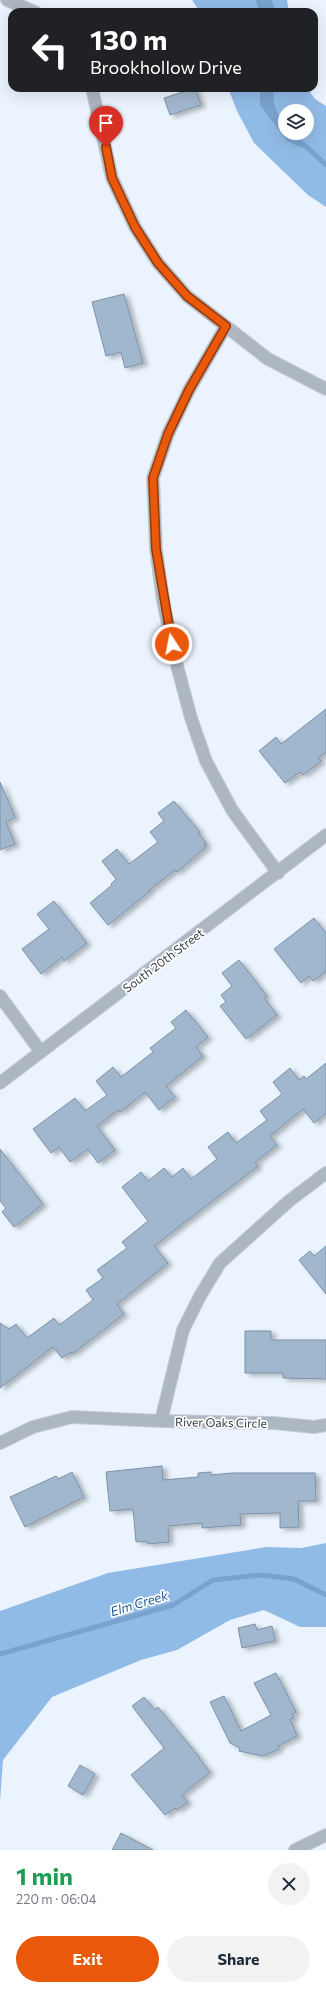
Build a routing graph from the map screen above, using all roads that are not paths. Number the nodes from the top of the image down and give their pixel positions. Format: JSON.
{"nodes":[{"id":1,"x":7,"y":0,"type":"edge"},
{"id":2,"x":26,"y":8,"type":"edge"},
{"id":3,"x":93,"y":92,"type":"edge"},
{"id":4,"x":226,"y":326,"type":"junction"},
{"id":5,"x":326,"y":389,"type":"edge"},
{"id":6,"x":326,"y":835,"type":"edge"},
{"id":7,"x":278,"y":873,"type":"junction"},
{"id":8,"x":0,"y":996,"type":"edge"},
{"id":9,"x":41,"y":1052,"type":"junction"},
{"id":10,"x":0,"y":1084,"type":"edge"},
{"id":11,"x":326,"y":1173,"type":"edge"},
{"id":12,"x":161,"y":1421,"type":"junction"},
{"id":13,"x":326,"y":1425,"type":"edge"},
{"id":14,"x":0,"y":1442,"type":"edge"},
{"id":15,"x":326,"y":1835,"type":"edge"},
{"id":16,"x":295,"y":1850,"type":"edge"}],
"edges":[{"from":1,"to":2,"type":"street"},
{"from":3,"to":4,"type":"street"},
{"from":4,"to":5,"type":"street"},
{"from":4,"to":7,"type":"street"},
{"from":6,"to":7,"type":"street","name":"South 20th Street"},
{"from":7,"to":9,"type":"street","name":"South 20th Street"},
{"from":8,"to":9,"type":"street"},
{"from":9,"to":10,"type":"street","name":"South 20th Street"},
{"from":11,"to":12,"type":"street","name":"River Oaks Circle"},
{"from":12,"to":13,"type":"street","name":"River Oaks Circle"},
{"from":12,"to":14,"type":"street"},
{"from":15,"to":16,"type":"street"}]}
